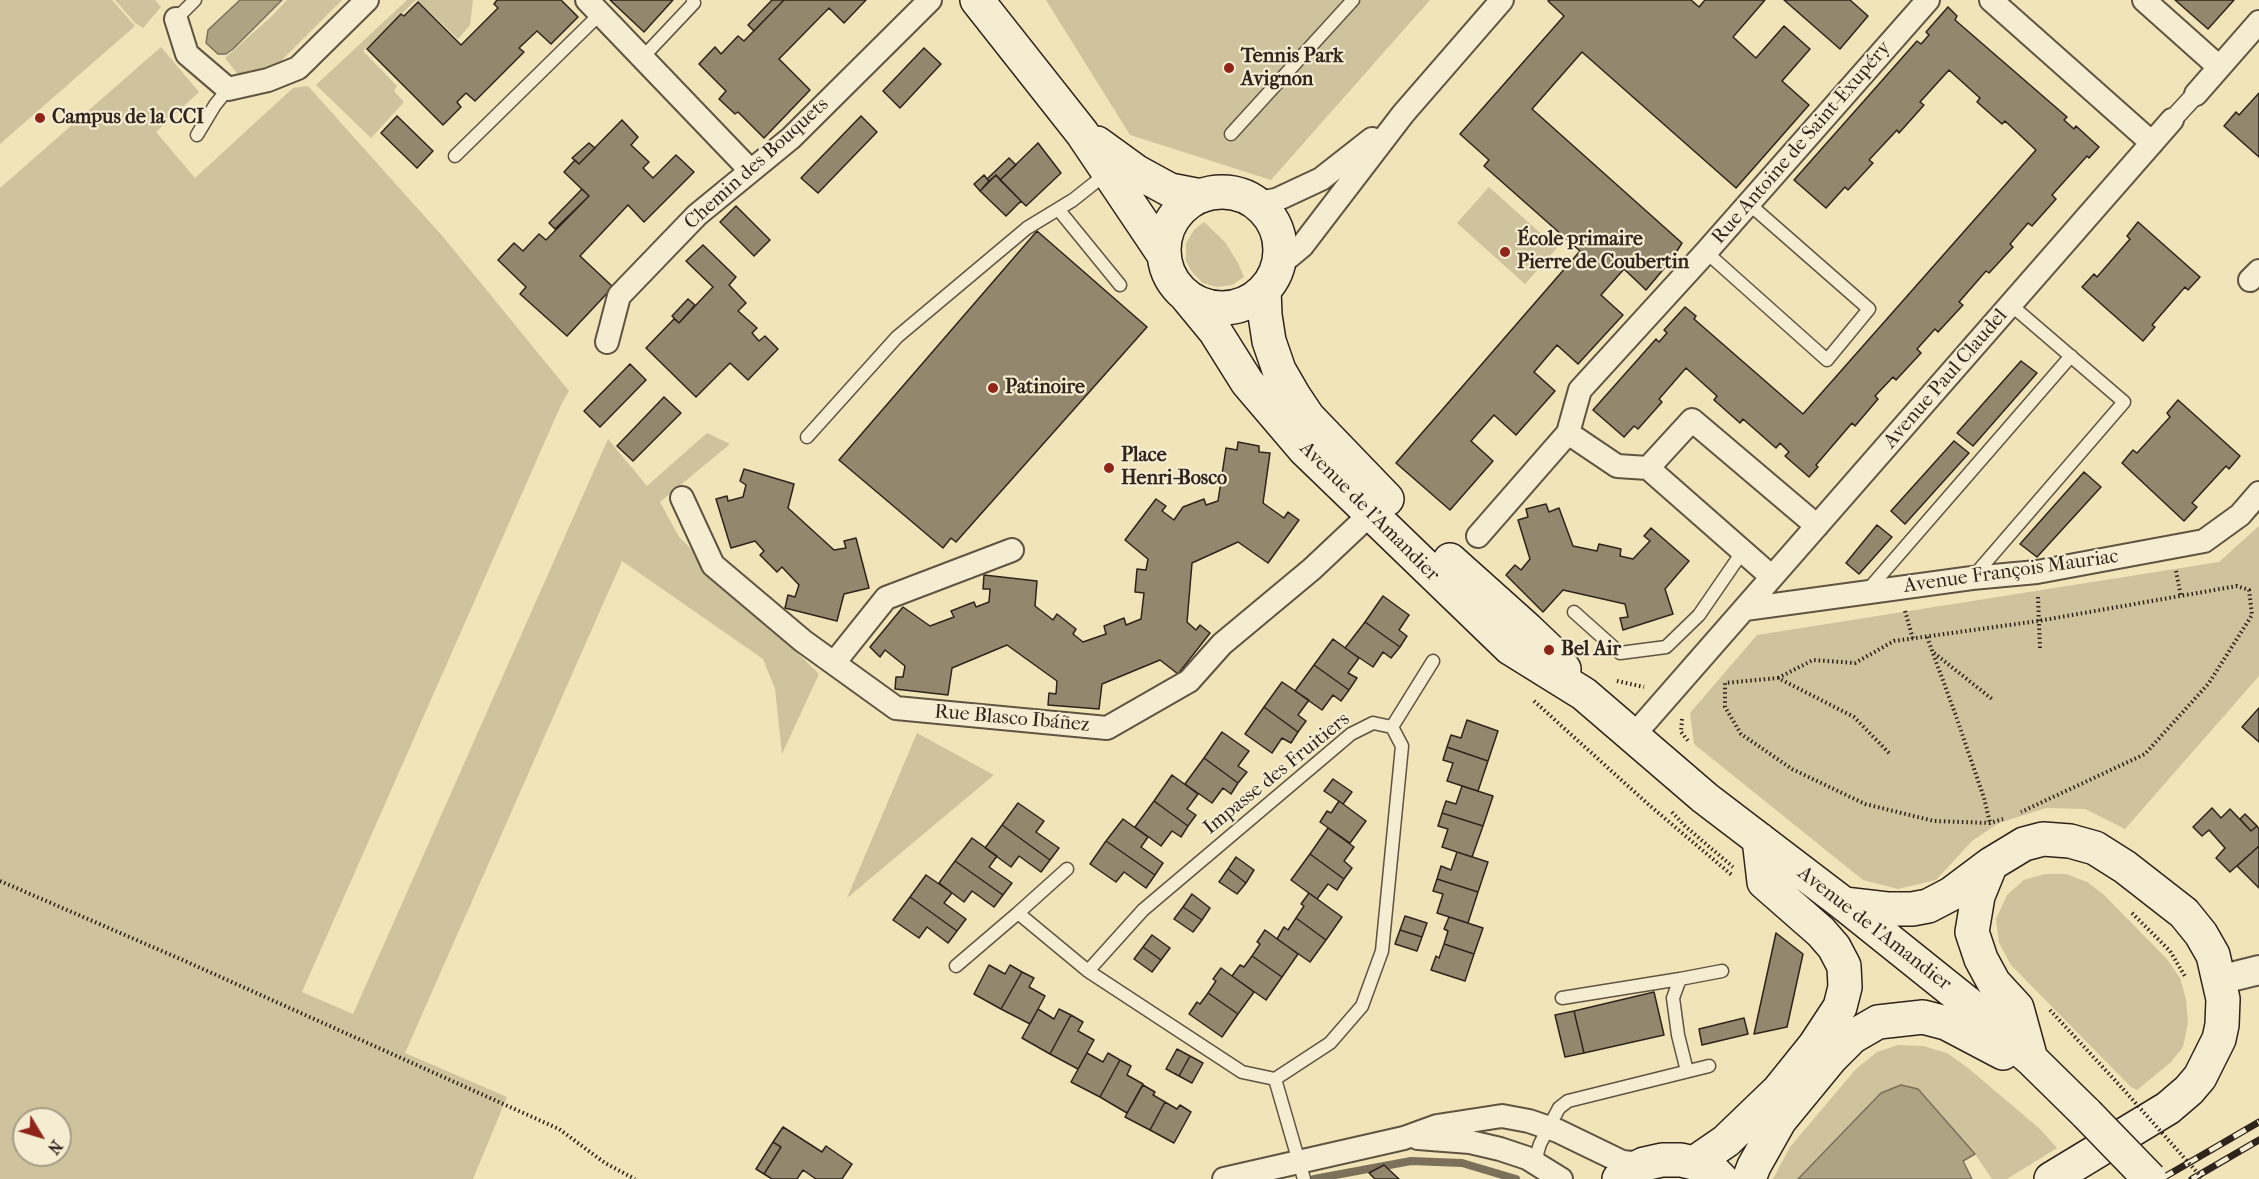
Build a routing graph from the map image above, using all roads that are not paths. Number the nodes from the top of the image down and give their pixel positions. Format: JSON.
{"nodes":[{"id":1,"x":195,"y":0,"type":"edge"},
{"id":2,"x":367,"y":0,"type":"edge"},
{"id":3,"x":693,"y":0,"type":"edge"},
{"id":4,"x":930,"y":0,"type":"edge"},
{"id":5,"x":977,"y":0,"type":"edge"},
{"id":6,"x":1353,"y":0,"type":"edge"},
{"id":7,"x":1502,"y":0,"type":"edge"},
{"id":8,"x":1928,"y":0,"type":"edge"},
{"id":9,"x":1990,"y":0,"type":"edge"},
{"id":10,"x":2144,"y":0,"type":"edge"},
{"id":11,"x":594,"y":7,"type":"edge"},
{"id":12,"x":176,"y":19,"type":"joint"},
{"id":13,"x":2259,"y":22,"type":"edge"},
{"id":14,"x":644,"y":57,"type":"junction"},
{"id":15,"x":2219,"y":67,"type":"junction"},
{"id":16,"x":228,"y":89,"type":"junction"},
{"id":17,"x":2196,"y":94,"type":"joint"},
{"id":18,"x":1403,"y":114,"type":"junction"},
{"id":19,"x":2172,"y":120,"type":"joint"},
{"id":20,"x":1082,"y":133,"type":"junction"},
{"id":21,"x":1231,"y":134,"type":"dead end"},
{"id":22,"x":196,"y":135,"type":"dead end"},
{"id":23,"x":2152,"y":143,"type":"junction"},
{"id":24,"x":455,"y":156,"type":"dead end"},
{"id":25,"x":750,"y":170,"type":"junction"},
{"id":26,"x":1107,"y":172,"type":"junction"},
{"id":27,"x":1200,"y":196,"type":"junction"},
{"id":28,"x":1748,"y":202,"type":"junction"},
{"id":29,"x":1256,"y":203,"type":"junction"},
{"id":30,"x":1058,"y":209,"type":"junction"},
{"id":31,"x":1706,"y":252,"type":"junction"},
{"id":32,"x":1164,"y":255,"type":"junction"},
{"id":33,"x":1271,"y":278,"type":"junction"},
{"id":34,"x":1120,"y":285,"type":"dead end"},
{"id":35,"x":1187,"y":297,"type":"junction"},
{"id":36,"x":2011,"y":305,"type":"junction"},
{"id":37,"x":607,"y":342,"type":"dead end"},
{"id":38,"x":2071,"y":356,"type":"junction"},
{"id":39,"x":1568,"y":433,"type":"junction"},
{"id":40,"x":807,"y":437,"type":"dead end"},
{"id":41,"x":1648,"y":468,"type":"junction"},
{"id":42,"x":2259,"y":493,"type":"edge"},
{"id":43,"x":682,"y":498,"type":"dead end"},
{"id":44,"x":1378,"y":507,"type":"junction"},
{"id":45,"x":1817,"y":526,"type":"junction"},
{"id":46,"x":1478,"y":536,"type":"dead end"},
{"id":47,"x":1012,"y":550,"type":"dead end"},
{"id":48,"x":1743,"y":551,"type":"junction"},
{"id":49,"x":1772,"y":577,"type":"junction"},
{"id":50,"x":1972,"y":578,"type":"junction"},
{"id":51,"x":1865,"y":594,"type":"junction"},
{"id":52,"x":1745,"y":609,"type":"junction"},
{"id":53,"x":1574,"y":612,"type":"dead end"},
{"id":54,"x":1433,"y":661,"type":"dead end"},
{"id":55,"x":834,"y":663,"type":"junction"},
{"id":56,"x":1392,"y":727,"type":"junction"},
{"id":57,"x":1633,"y":736,"type":"junction"},
{"id":58,"x":1759,"y":839,"type":"junction"},
{"id":59,"x":1991,"y":864,"type":"junction"},
{"id":60,"x":1067,"y":869,"type":"dead end"},
{"id":61,"x":1844,"y":903,"type":"junction"},
{"id":62,"x":1018,"y":913,"type":"junction"},
{"id":63,"x":956,"y":966,"type":"dead end"},
{"id":64,"x":2259,"y":970,"type":"edge"},
{"id":65,"x":1088,"y":971,"type":"junction"},
{"id":66,"x":1722,"y":971,"type":"dead end"},
{"id":67,"x":1680,"y":979,"type":"junction"},
{"id":68,"x":2203,"y":980,"type":"junction"},
{"id":69,"x":1562,"y":998,"type":"dead end"},
{"id":70,"x":2031,"y":1059,"type":"junction"},
{"id":71,"x":1708,"y":1066,"type":"dead end"},
{"id":72,"x":1687,"y":1071,"type":"junction"},
{"id":73,"x":1275,"y":1079,"type":"junction"},
{"id":74,"x":1547,"y":1127,"type":"junction"},
{"id":75,"x":1404,"y":1138,"type":"junction"},
{"id":76,"x":1540,"y":1165,"type":"junction"},
{"id":77,"x":1301,"y":1171,"type":"edge"},
{"id":78,"x":1631,"y":1171,"type":"edge"},
{"id":79,"x":1708,"y":1171,"type":"edge"},
{"id":80,"x":1224,"y":1179,"type":"edge"},
{"id":81,"x":1562,"y":1179,"type":"edge"},
{"id":82,"x":1749,"y":1179,"type":"edge"},
{"id":83,"x":2051,"y":1179,"type":"edge"},
{"id":84,"x":2150,"y":1179,"type":"edge"}],
"edges":[{"from":1,"to":12,"type":"lane"},
{"from":2,"to":16,"type":"street"},
{"from":3,"to":14,"type":"lane"},
{"from":4,"to":25,"type":"street","name":"Chemin des Bouquets"},
{"from":5,"to":20,"type":"main road"},
{"from":6,"to":21,"type":"lane"},
{"from":7,"to":18,"type":"street"},
{"from":8,"to":28,"type":"street","name":"Rue Antoine de Saint-Exupéry"},
{"from":9,"to":23,"type":"street"},
{"from":10,"to":15,"type":"street"},
{"from":11,"to":14,"type":"street"},
{"from":11,"to":24,"type":"lane"},
{"from":12,"to":16,"type":"street"},
{"from":13,"to":15,"type":"street","name":"Avenue Paul Claudel"},
{"from":14,"to":25,"type":"street"},
{"from":15,"to":17,"type":"street","name":"Avenue Paul Claudel"},
{"from":16,"to":22,"type":"lane"},
{"from":17,"to":19,"type":"street","name":"Avenue Paul Claudel"},
{"from":18,"to":29,"type":"street"},
{"from":18,"to":33,"type":"street"},
{"from":19,"to":23,"type":"street","name":"Avenue Paul Claudel"},
{"from":20,"to":26,"type":"main road"},
{"from":20,"to":27,"type":"main road"},
{"from":23,"to":36,"type":"street","name":"Avenue Paul Claudel"},
{"from":25,"to":37,"type":"street","name":"Chemin des Bouquets"},
{"from":26,"to":30,"type":"lane"},
{"from":26,"to":32,"type":"main road"},
{"from":27,"to":29,"type":"main road"},
{"from":27,"to":32,"type":"main road"},
{"from":28,"to":31,"type":"street","name":"Rue Antoine de Saint-Exupéry"},
{"from":28,"to":31,"type":"lane"},
{"from":29,"to":33,"type":"main road"},
{"from":30,"to":34,"type":"lane"},
{"from":30,"to":40,"type":"lane"},
{"from":31,"to":39,"type":"street","name":"Rue Antoine de Saint-Exupéry"},
{"from":32,"to":35,"type":"main road"},
{"from":33,"to":35,"type":"main road"},
{"from":33,"to":44,"type":"main road","name":"Avenue de l'Amandier"},
{"from":35,"to":44,"type":"main road","name":"Avenue de l'Amandier"},
{"from":36,"to":38,"type":"lane"},
{"from":36,"to":45,"type":"street","name":"Avenue Paul Claudel"},
{"from":38,"to":50,"type":"lane"},
{"from":38,"to":51,"type":"lane"},
{"from":39,"to":41,"type":"street"},
{"from":39,"to":46,"type":"street","name":"Rue Antoine de Saint-Exupéry"},
{"from":41,"to":45,"type":"street"},
{"from":41,"to":48,"type":"street"},
{"from":42,"to":50,"type":"street","name":"Avenue François Mauriac"},
{"from":43,"to":55,"type":"street","name":"Rue Blasco Ibáñez"},
{"from":44,"to":55,"type":"street","name":"Rue Blasco Ibáñez"},
{"from":44,"to":57,"type":"main road","name":"Avenue de l'Amandier"},
{"from":45,"to":49,"type":"street","name":"Avenue Paul Claudel"},
{"from":47,"to":55,"type":"street"},
{"from":48,"to":49,"type":"street"},
{"from":48,"to":53,"type":"lane"},
{"from":49,"to":52,"type":"street","name":"Avenue Paul Claudel"},
{"from":50,"to":51,"type":"street","name":"Avenue François Mauriac"},
{"from":51,"to":52,"type":"street","name":"Avenue François Mauriac"},
{"from":52,"to":57,"type":"street","name":"Avenue Paul Claudel"},
{"from":54,"to":56,"type":"lane"},
{"from":56,"to":65,"type":"lane","name":"Impasse des Fruitiers"},
{"from":56,"to":73,"type":"lane"},
{"from":57,"to":58,"type":"main road","name":"Avenue de l'Amandier"},
{"from":58,"to":61,"type":"main road","name":"Avenue de l'Amandier"},
{"from":58,"to":79,"type":"main road"},
{"from":59,"to":61,"type":"main road"},
{"from":59,"to":68,"type":"main road"},
{"from":59,"to":70,"type":"main road"},
{"from":60,"to":62,"type":"lane"},
{"from":61,"to":70,"type":"main road","name":"Avenue de l'Amandier"},
{"from":62,"to":63,"type":"lane"},
{"from":62,"to":65,"type":"lane"},
{"from":64,"to":68,"type":"street"},
{"from":65,"to":73,"type":"lane"},
{"from":66,"to":67,"type":"lane"},
{"from":67,"to":69,"type":"lane"},
{"from":67,"to":72,"type":"lane"},
{"from":68,"to":83,"type":"main road"},
{"from":70,"to":82,"type":"main road"},
{"from":70,"to":84,"type":"main road","name":"Avenue de l'Amandier","bridge":true},
{"from":71,"to":72,"type":"lane"},
{"from":72,"to":74,"type":"lane"},
{"from":73,"to":77,"type":"lane"},
{"from":74,"to":75,"type":"street"},
{"from":74,"to":76,"type":"lane"},
{"from":74,"to":78,"type":"street"},
{"from":75,"to":76,"type":"street"},
{"from":75,"to":77,"type":"street"},
{"from":76,"to":81,"type":"street"},
{"from":77,"to":80,"type":"street"},
{"from":78,"to":79,"type":"main road"}]}
